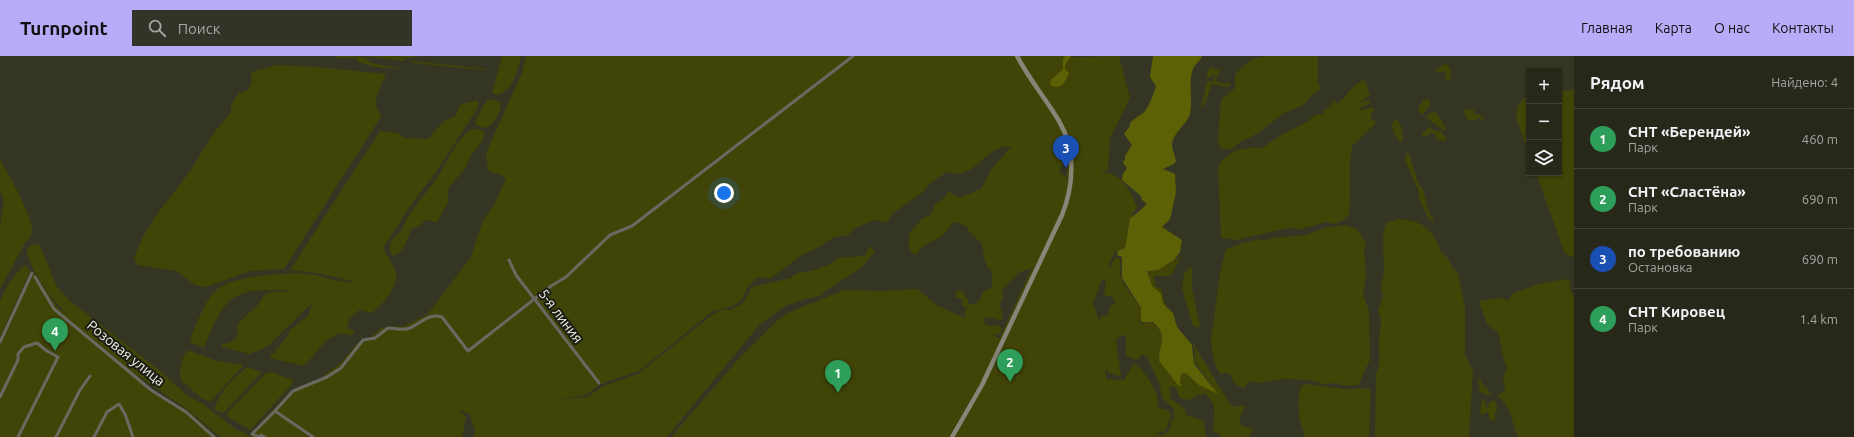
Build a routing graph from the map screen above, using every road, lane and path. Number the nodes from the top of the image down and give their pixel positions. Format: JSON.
{"nodes":[{"id":1,"x":853,"y":56,"type":"edge"},
{"id":2,"x":1017,"y":56,"type":"edge"},
{"id":3,"x":509,"y":260,"type":"dead end"},
{"id":4,"x":32,"y":273,"type":"dead end"},
{"id":5,"x":35,"y":277,"type":"dead end"},
{"id":6,"x":535,"y":300,"type":"junction"},
{"id":7,"x":0,"y":342,"type":"edge"},
{"id":8,"x":90,"y":376,"type":"dead end"},
{"id":9,"x":599,"y":383,"type":"dead end"},
{"id":10,"x":0,"y":397,"type":"edge"},
{"id":11,"x":275,"y":411,"type":"junction"},
{"id":12,"x":18,"y":437,"type":"edge"},
{"id":13,"x":56,"y":437,"type":"edge"},
{"id":14,"x":94,"y":437,"type":"edge"},
{"id":15,"x":134,"y":437,"type":"edge"},
{"id":16,"x":214,"y":437,"type":"edge"},
{"id":17,"x":259,"y":437,"type":"edge"},
{"id":18,"x":265,"y":437,"type":"edge"},
{"id":19,"x":313,"y":437,"type":"edge"},
{"id":20,"x":952,"y":437,"type":"edge"}],
"edges":[{"from":1,"to":6,"type":"street"},
{"from":2,"to":20,"type":"street"},
{"from":3,"to":6,"type":"street","name":"5-я линия"},
{"from":4,"to":7,"type":"street"},
{"from":5,"to":16,"type":"street","name":"Розовая улица"},
{"from":6,"to":9,"type":"street","name":"5-я линия"},
{"from":6,"to":11,"type":"street"},
{"from":8,"to":13,"type":"street"},
{"from":10,"to":12,"type":"street"},
{"from":11,"to":17,"type":"street"},
{"from":11,"to":19,"type":"street"},
{"from":14,"to":15,"type":"street"},
{"from":17,"to":18,"type":"street"}]}
